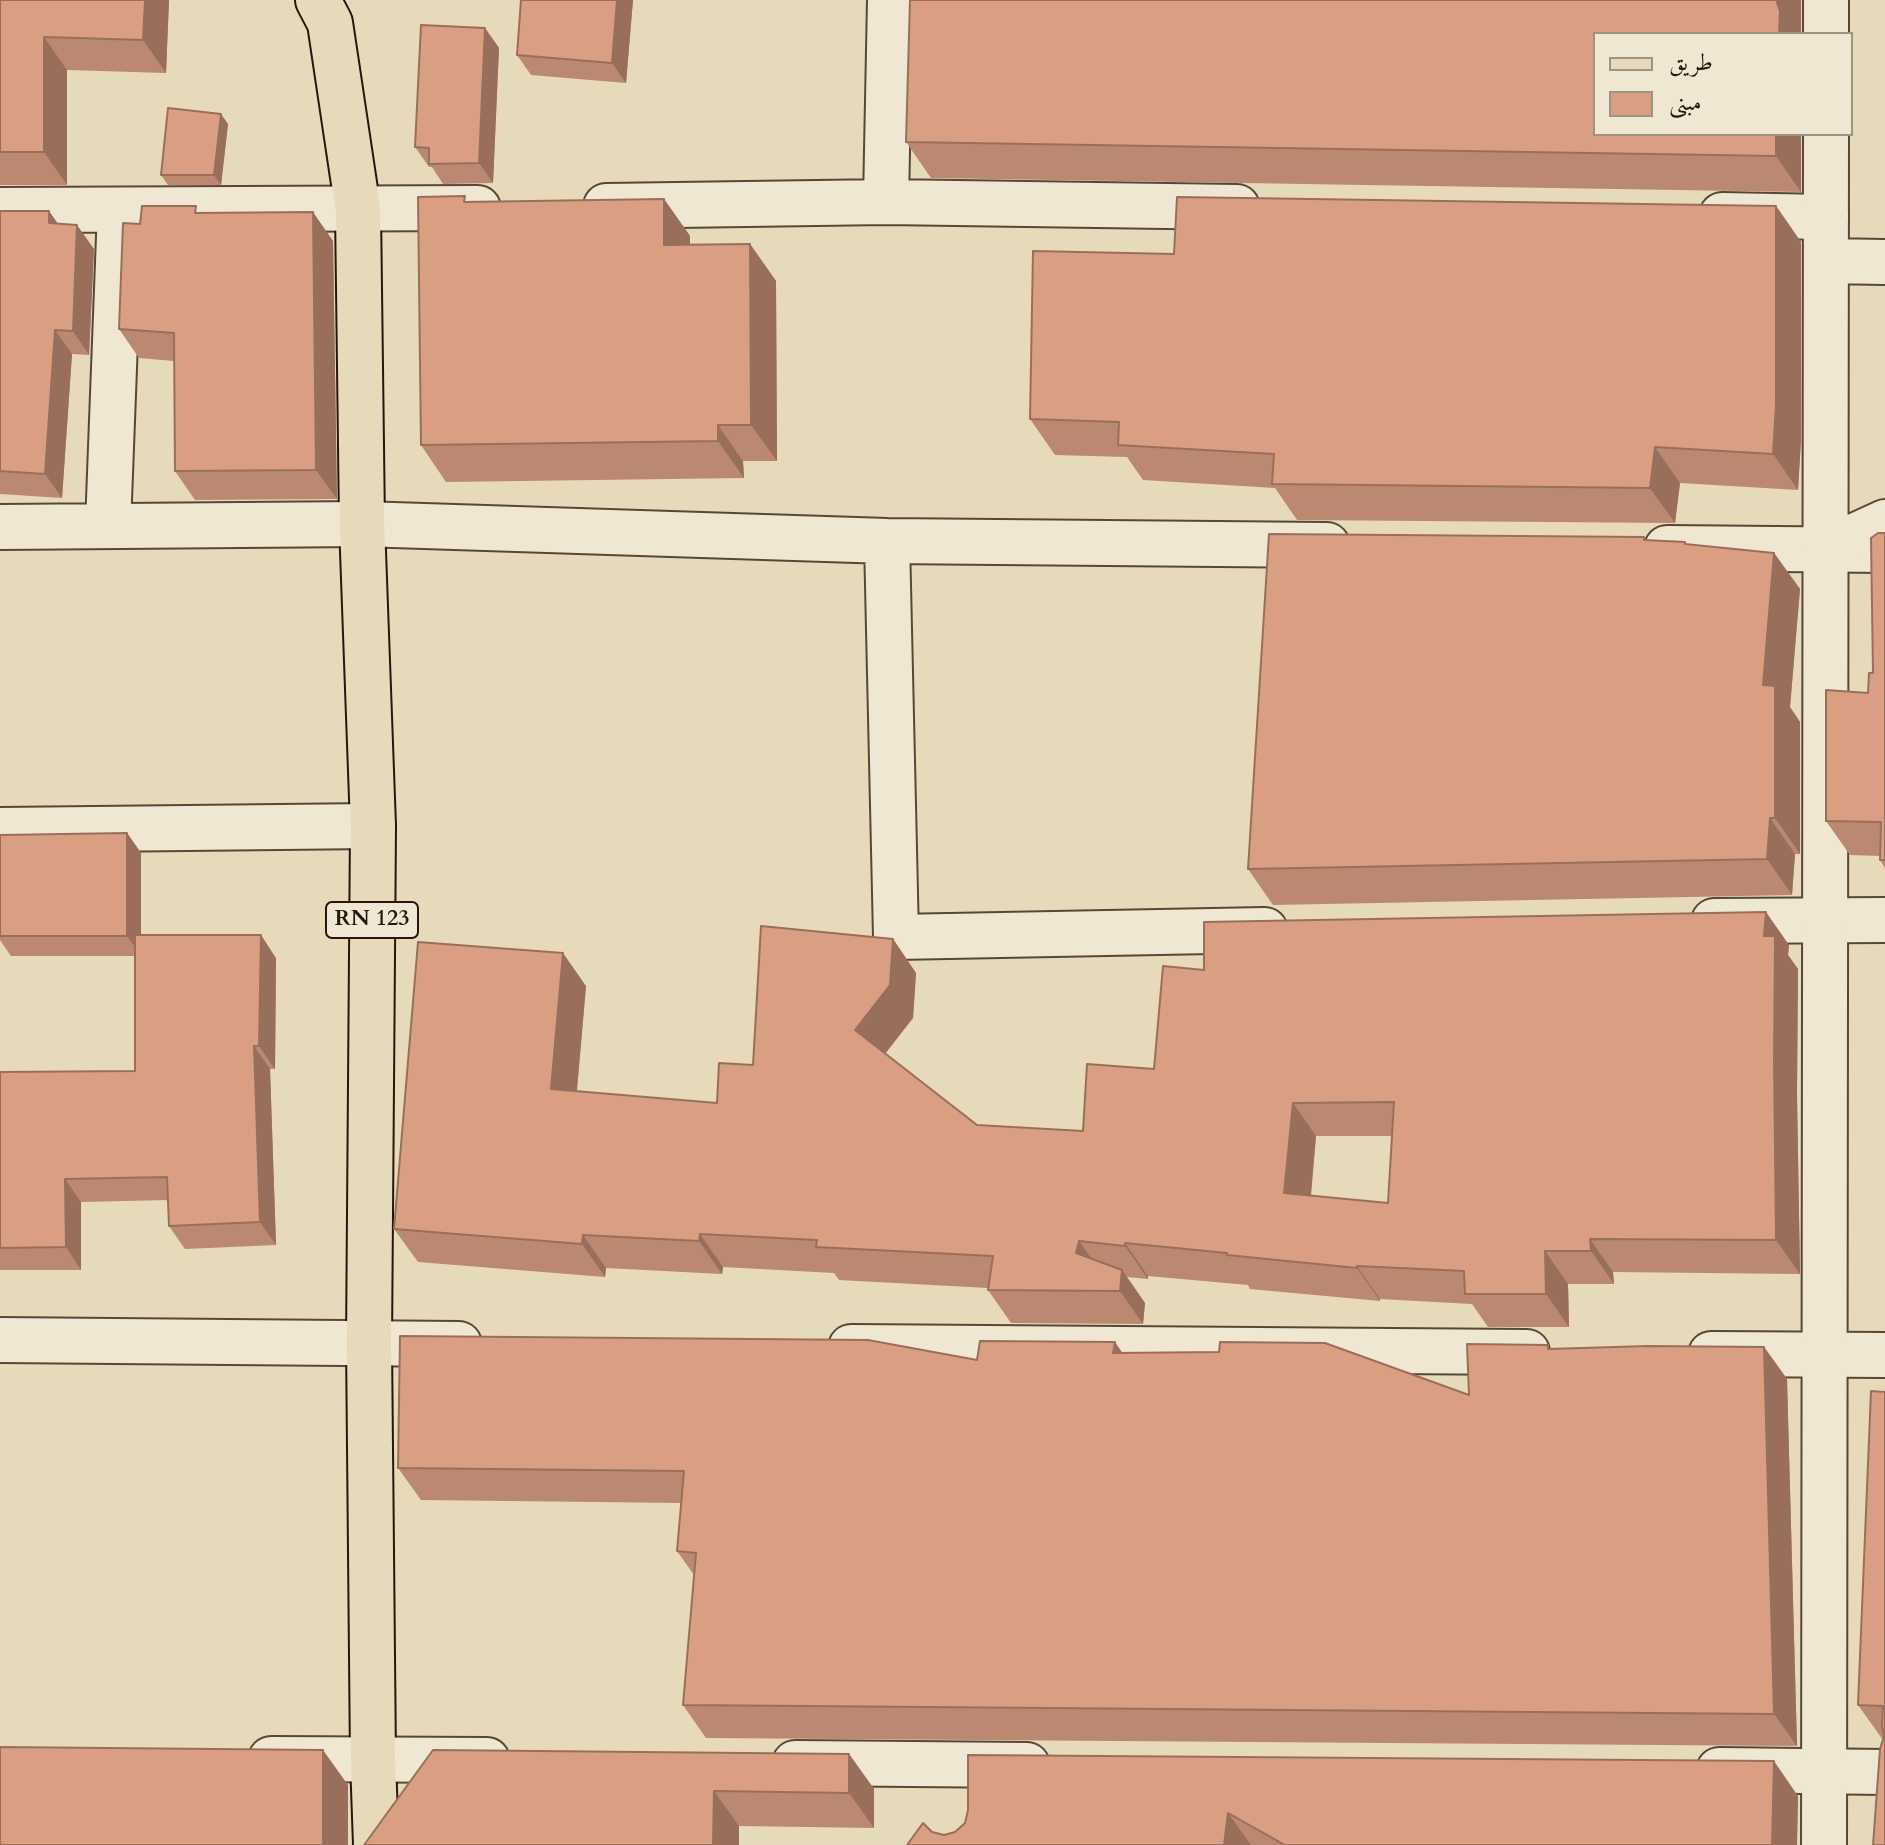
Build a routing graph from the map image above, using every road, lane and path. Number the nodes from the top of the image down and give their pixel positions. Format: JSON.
{"nodes":[{"id":1,"x":318,"y":0,"type":"edge"},
{"id":2,"x":890,"y":0,"type":"edge"},
{"id":3,"x":1826,"y":0,"type":"edge"},
{"id":4,"x":1826,"y":32,"type":"edge"},
{"id":5,"x":1826,"y":136,"type":"edge"},
{"id":6,"x":886,"y":202,"type":"junction"},
{"id":7,"x":566,"y":206,"type":"edge"},
{"id":8,"x":518,"y":207,"type":"edge"},
{"id":9,"x":1268,"y":208,"type":"edge"},
{"id":10,"x":0,"y":210,"type":"edge"},
{"id":11,"x":120,"y":210,"type":"junction"},
{"id":12,"x":358,"y":210,"type":"junction"},
{"id":13,"x":1683,"y":214,"type":"edge"},
{"id":14,"x":1826,"y":217,"type":"junction"},
{"id":15,"x":1826,"y":261,"type":"junction"},
{"id":16,"x":1885,"y":262,"type":"edge"},
{"id":17,"x":1885,"y":522,"type":"edge"},
{"id":18,"x":362,"y":524,"type":"junction"},
{"id":19,"x":108,"y":526,"type":"junction"},
{"id":20,"x":0,"y":527,"type":"edge"},
{"id":21,"x":887,"y":541,"type":"junction"},
{"id":22,"x":1365,"y":545,"type":"edge"},
{"id":23,"x":1635,"y":547,"type":"edge"},
{"id":24,"x":1826,"y":549,"type":"junction"},
{"id":25,"x":1885,"y":550,"type":"edge"},
{"id":26,"x":373,"y":826,"type":"junction"},
{"id":27,"x":0,"y":830,"type":"edge"},
{"id":28,"x":1826,"y":919,"type":"junction"},
{"id":29,"x":1885,"y":920,"type":"edge"},
{"id":30,"x":1668,"y":922,"type":"edge"},
{"id":31,"x":1306,"y":929,"type":"edge"},
{"id":32,"x":0,"y":1340,"type":"edge"},
{"id":33,"x":369,"y":1343,"type":"junction"},
{"id":34,"x":495,"y":1344,"type":"edge"},
{"id":35,"x":812,"y":1347,"type":"edge"},
{"id":36,"x":1572,"y":1353,"type":"edge"},
{"id":37,"x":1667,"y":1354,"type":"edge"},
{"id":38,"x":1825,"y":1355,"type":"junction"},
{"id":39,"x":1885,"y":1355,"type":"edge"},
{"id":40,"x":233,"y":1759,"type":"edge"},
{"id":41,"x":373,"y":1760,"type":"junction"},
{"id":42,"x":530,"y":1761,"type":"edge"},
{"id":43,"x":749,"y":1762,"type":"edge"},
{"id":44,"x":1063,"y":1765,"type":"edge"},
{"id":45,"x":1681,"y":1770,"type":"edge"},
{"id":46,"x":1824,"y":1771,"type":"junction"},
{"id":47,"x":1885,"y":1772,"type":"edge"},
{"id":48,"x":376,"y":1845,"type":"edge"},
{"id":49,"x":1824,"y":1845,"type":"edge"}],
"edges":[{"from":1,"to":12,"type":"main road","number":"RN 123"},
{"from":2,"to":6,"type":"street"},
{"from":3,"to":4,"type":"street"},
{"from":5,"to":14,"type":"street"},
{"from":6,"to":7,"type":"street"},
{"from":6,"to":9,"type":"street"},
{"from":8,"to":12,"type":"street"},
{"from":10,"to":11,"type":"street"},
{"from":11,"to":12,"type":"street"},
{"from":11,"to":19,"type":"street"},
{"from":12,"to":18,"type":"main road","number":"RN 123"},
{"from":13,"to":14,"type":"street"},
{"from":14,"to":15,"type":"street"},
{"from":15,"to":16,"type":"street"},
{"from":15,"to":24,"type":"street"},
{"from":17,"to":24,"type":"street"},
{"from":18,"to":19,"type":"street"},
{"from":18,"to":21,"type":"street"},
{"from":18,"to":26,"type":"main road","number":"RN 123"},
{"from":19,"to":20,"type":"street"},
{"from":21,"to":22,"type":"street"},
{"from":21,"to":31,"type":"street"},
{"from":23,"to":24,"type":"street"},
{"from":24,"to":25,"type":"street"},
{"from":24,"to":28,"type":"street"},
{"from":26,"to":27,"type":"street"},
{"from":26,"to":33,"type":"main road","number":"RN 123"},
{"from":28,"to":29,"type":"street"},
{"from":28,"to":30,"type":"street"},
{"from":28,"to":38,"type":"street"},
{"from":32,"to":33,"type":"street"},
{"from":33,"to":34,"type":"street"},
{"from":33,"to":41,"type":"main road","number":"RN 123"},
{"from":35,"to":36,"type":"street"},
{"from":37,"to":38,"type":"street"},
{"from":38,"to":39,"type":"street"},
{"from":38,"to":46,"type":"street"},
{"from":40,"to":41,"type":"street"},
{"from":41,"to":42,"type":"street"},
{"from":41,"to":48,"type":"main road","number":"RN 123"},
{"from":43,"to":44,"type":"street"},
{"from":45,"to":46,"type":"street"},
{"from":46,"to":47,"type":"street"},
{"from":46,"to":49,"type":"street"}]}
